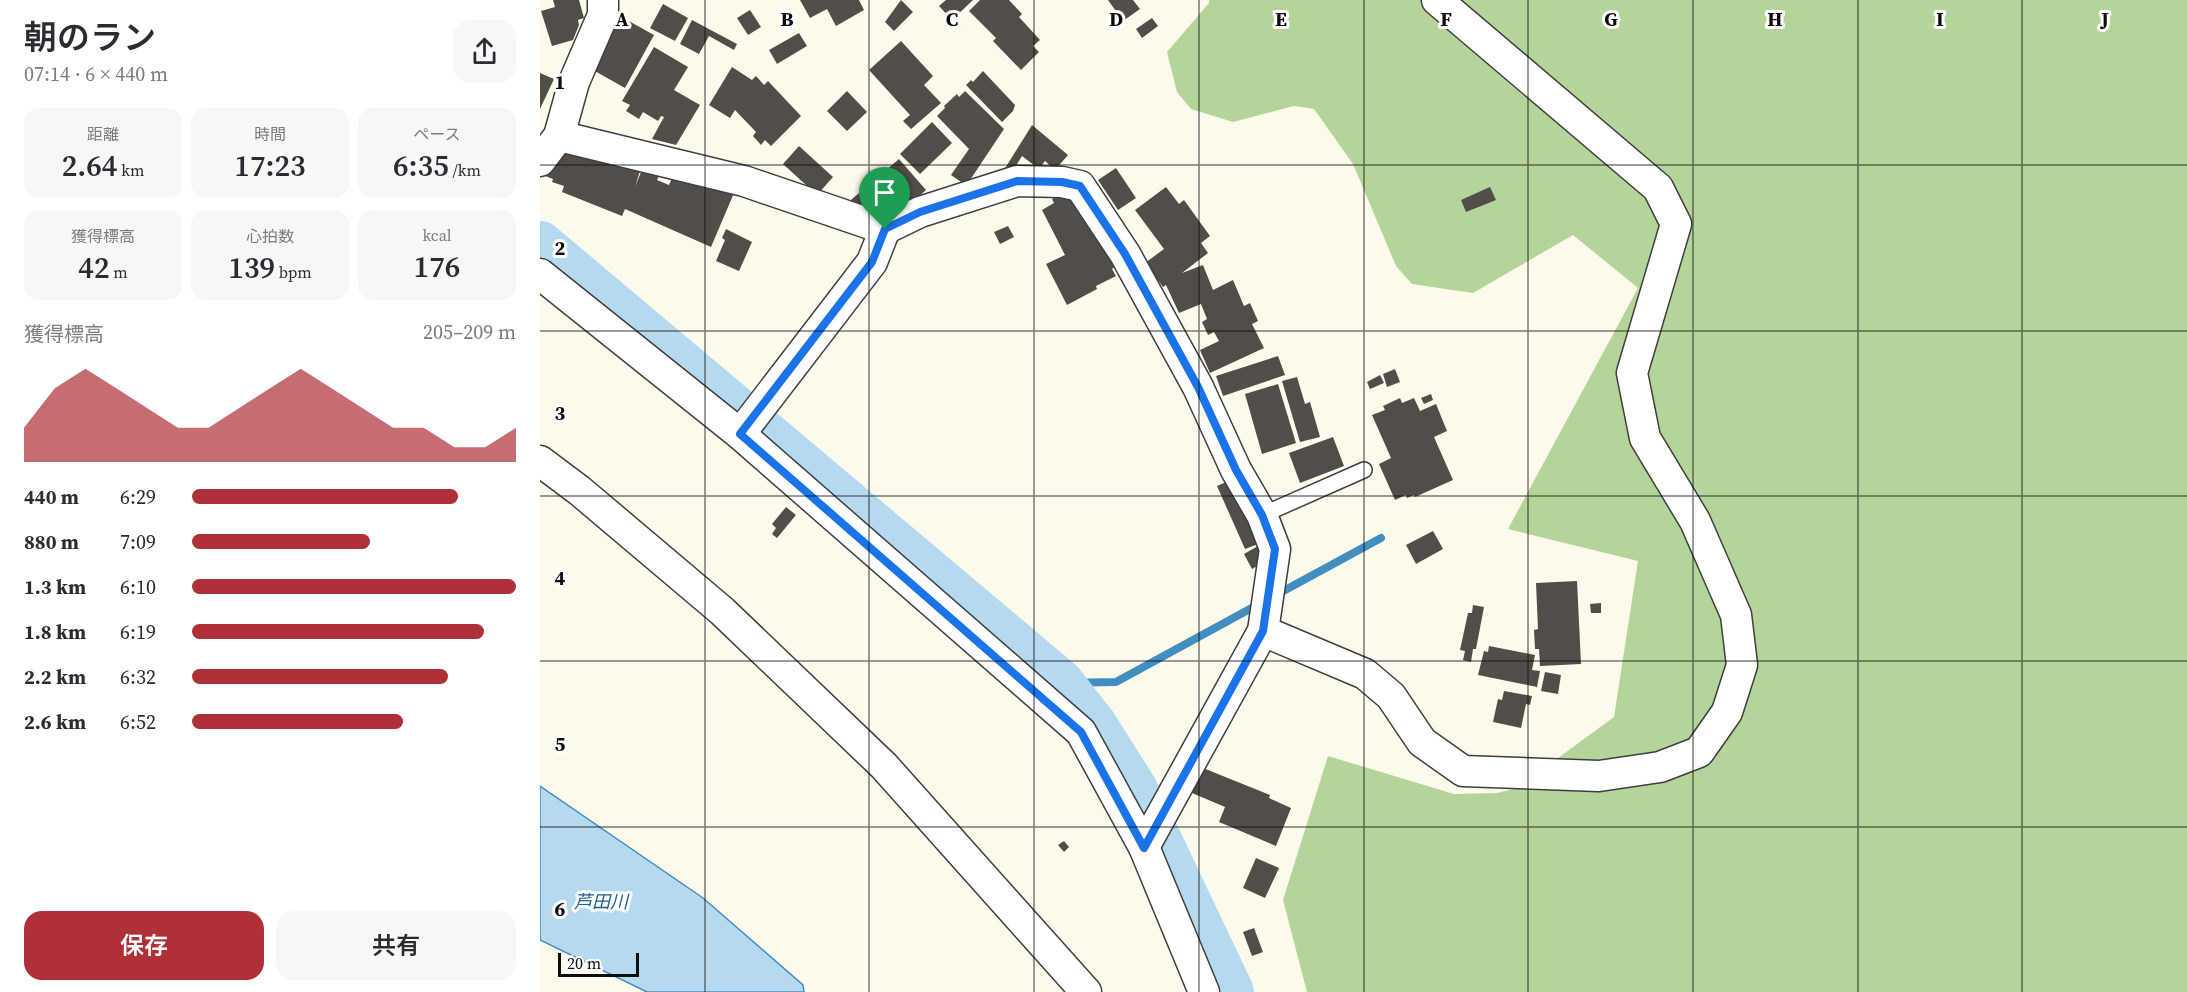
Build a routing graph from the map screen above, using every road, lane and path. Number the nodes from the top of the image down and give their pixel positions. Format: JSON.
{"nodes":[{"id":1,"x":603,"y":0,"type":"edge"},
{"id":2,"x":1437,"y":0,"type":"edge"},
{"id":3,"x":559,"y":136,"type":"junction"},
{"id":4,"x":540,"y":161,"type":"edge"},
{"id":5,"x":885,"y":229,"type":"junction"},
{"id":6,"x":540,"y":274,"type":"edge"},
{"id":7,"x":740,"y":434,"type":"junction"},
{"id":8,"x":540,"y":461,"type":"edge"},
{"id":9,"x":1364,"y":470,"type":"dead end"},
{"id":10,"x":1262,"y":515,"type":"junction"},
{"id":11,"x":1266,"y":610,"type":"junction"},
{"id":12,"x":1144,"y":848,"type":"junction"},
{"id":13,"x":1086,"y":992,"type":"edge"},
{"id":14,"x":1204,"y":992,"type":"edge"}],
"edges":[{"from":1,"to":3,"type":"street"},
{"from":2,"to":11,"type":"street"},
{"from":3,"to":4,"type":"street"},
{"from":3,"to":5,"type":"street"},
{"from":5,"to":7,"type":"street"},
{"from":5,"to":10,"type":"street"},
{"from":6,"to":7,"type":"street"},
{"from":7,"to":12,"type":"street"},
{"from":8,"to":13,"type":"street"},
{"from":9,"to":10,"type":"lane"},
{"from":10,"to":11,"type":"street"},
{"from":11,"to":12,"type":"street"},
{"from":12,"to":14,"type":"street"}]}
